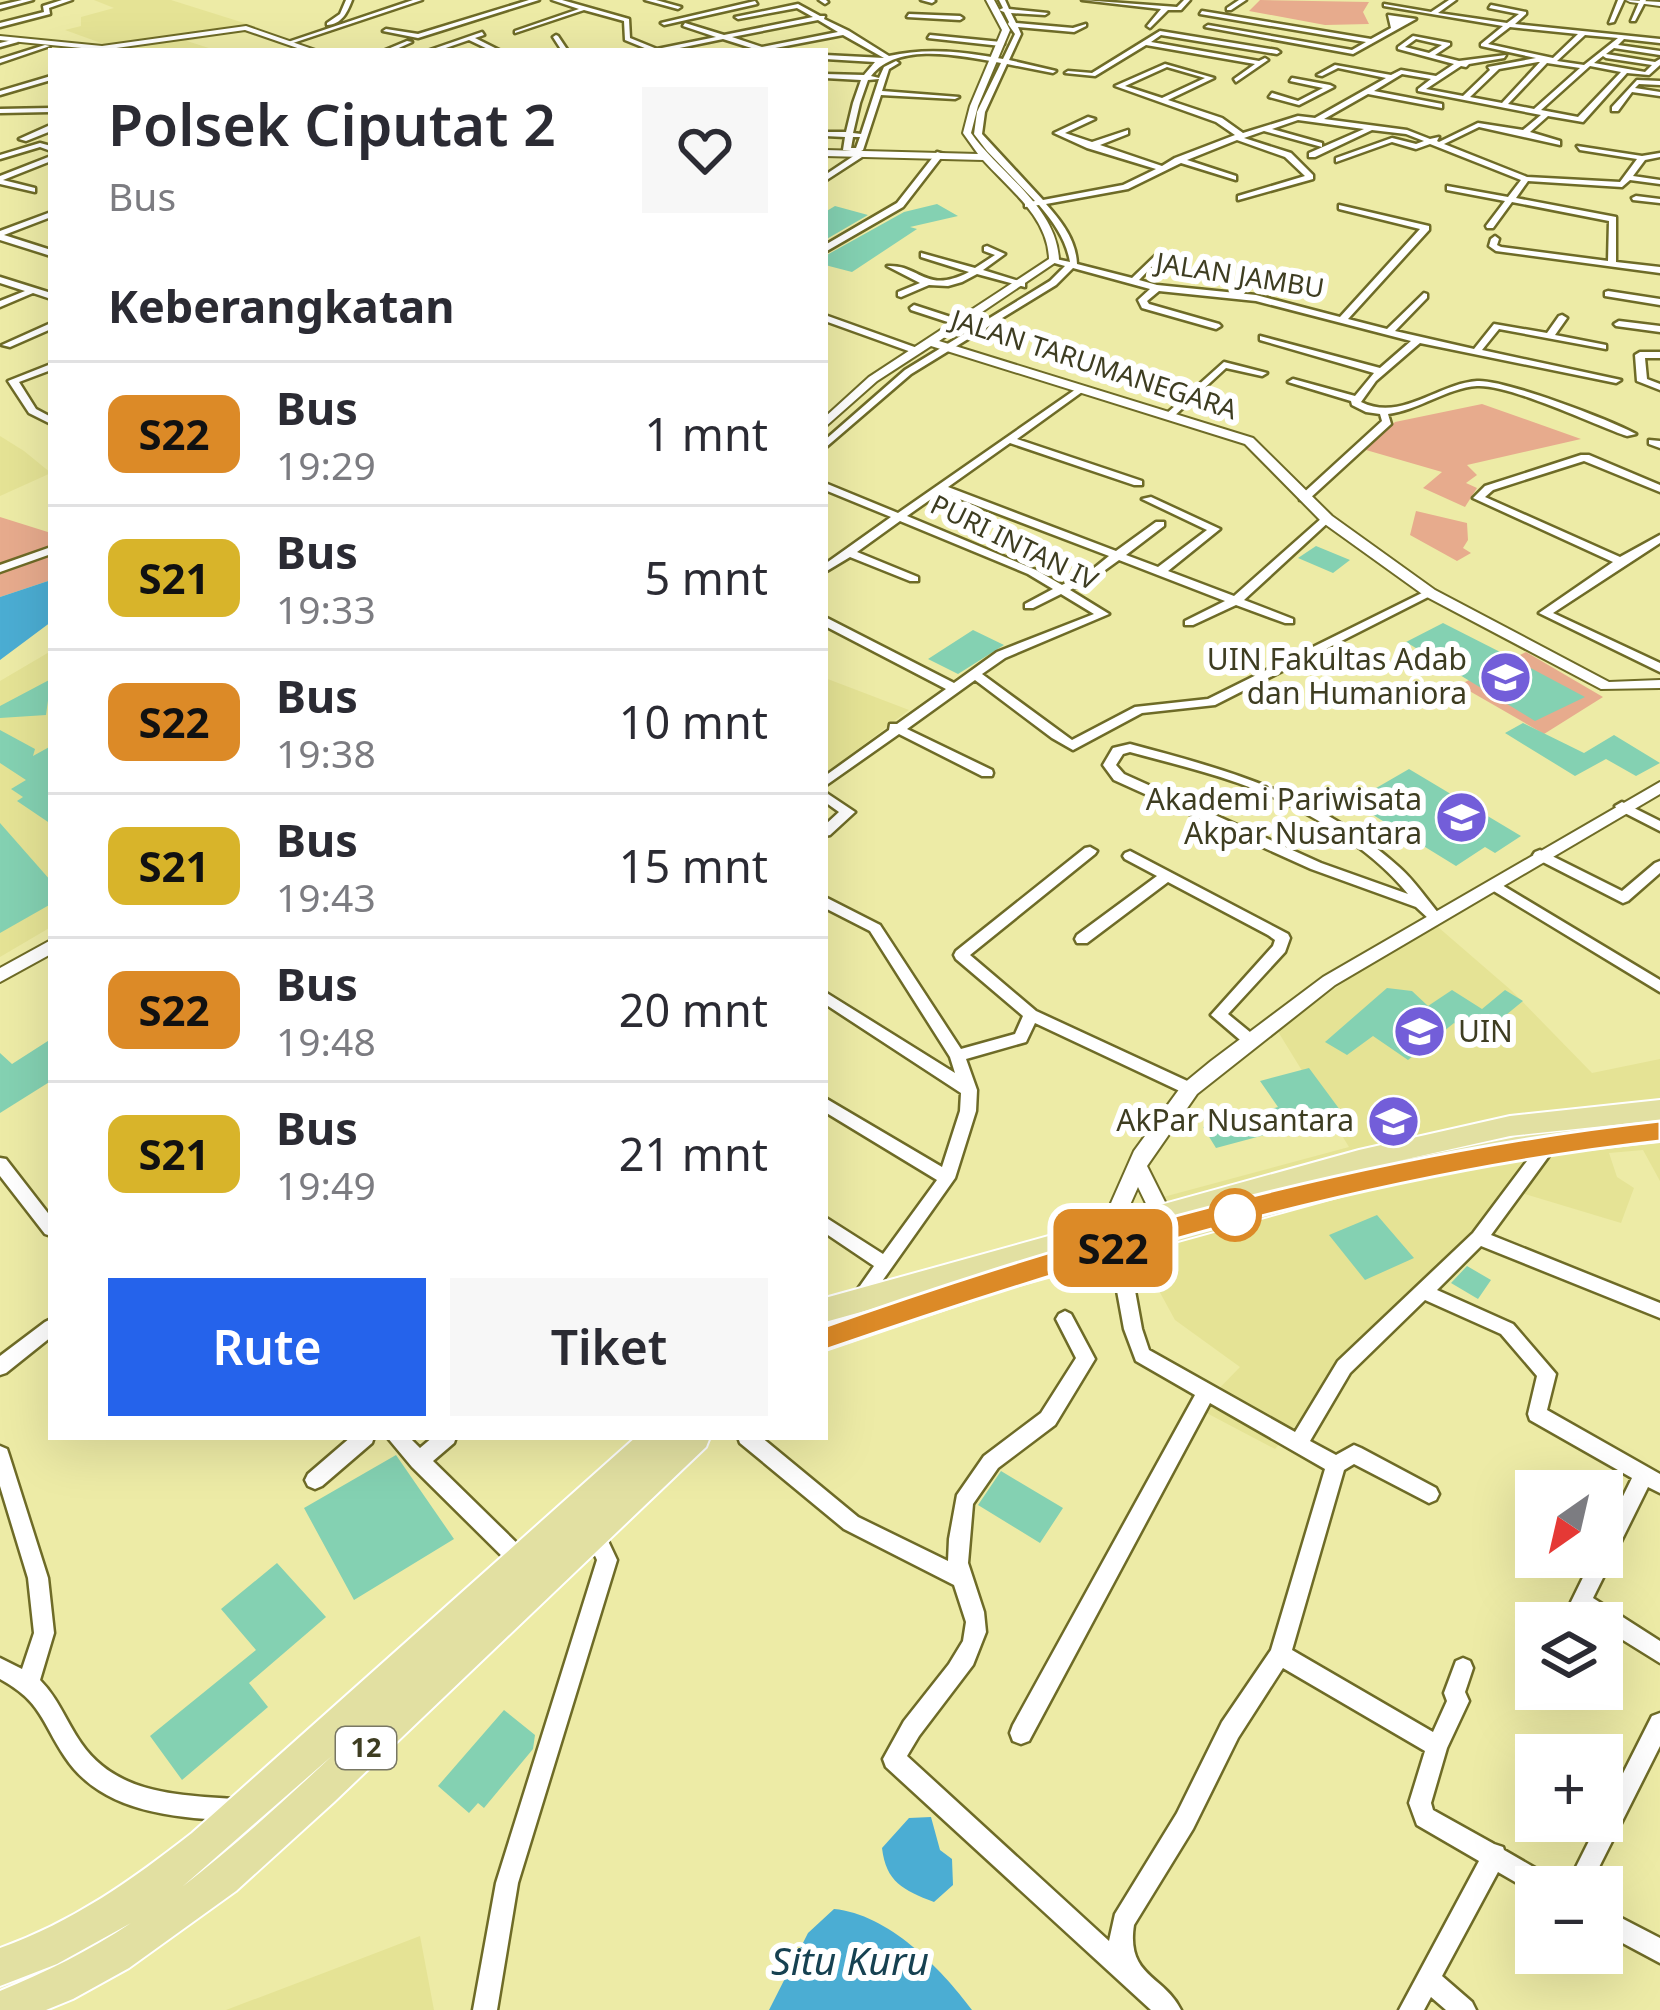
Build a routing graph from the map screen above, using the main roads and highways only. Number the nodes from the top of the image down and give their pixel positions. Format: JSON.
{"nodes":[{"id":1,"x":1660,"y":1110,"type":"edge"},
{"id":2,"x":1660,"y":1131,"type":"edge"},
{"id":3,"x":1114,"y":1237,"type":"junction"},
{"id":4,"x":828,"y":1309,"type":"edge"},
{"id":5,"x":828,"y":1337,"type":"edge"},
{"id":6,"x":654,"y":1440,"type":"edge"},
{"id":7,"x":692,"y":1440,"type":"edge"},
{"id":8,"x":0,"y":1967,"type":"edge"},
{"id":9,"x":0,"y":2010,"type":"edge"}],
"edges":[{"from":1,"to":3,"type":"highway"},
{"from":2,"to":3,"type":"highway"},
{"from":3,"to":4,"type":"highway"},
{"from":3,"to":5,"type":"highway"},
{"from":6,"to":8,"type":"highway","number":"12"},
{"from":7,"to":9,"type":"highway","number":"12"}]}
